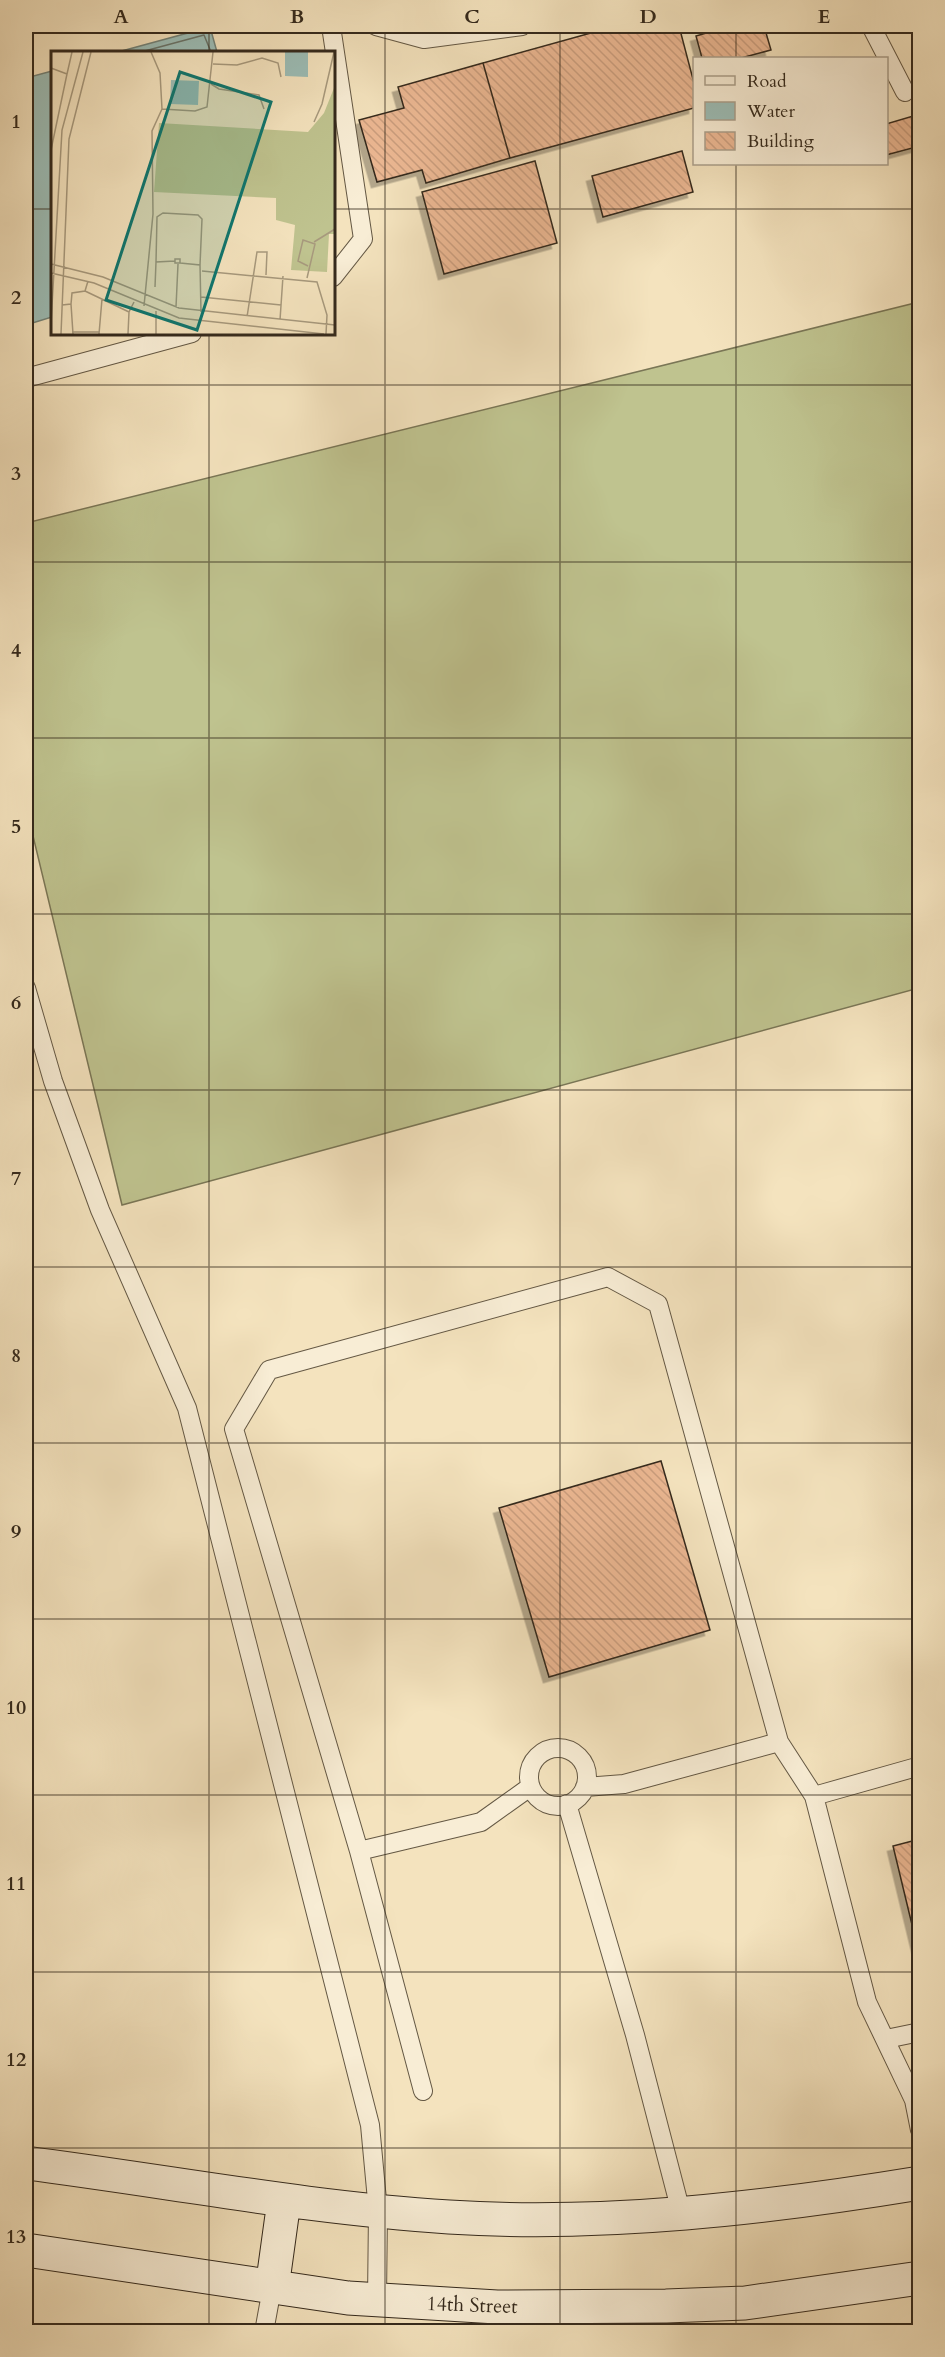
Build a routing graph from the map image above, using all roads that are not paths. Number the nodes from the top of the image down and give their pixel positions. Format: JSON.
{"nodes":[{"id":1,"x":331,"y":26,"type":"edge"},
{"id":2,"x":376,"y":26,"type":"edge"},
{"id":3,"x":522,"y":26,"type":"edge"},
{"id":4,"x":871,"y":26,"type":"edge"},
{"id":5,"x":887,"y":57,"type":"edge"},
{"id":6,"x":888,"y":59,"type":"edge"},
{"id":7,"x":905,"y":92,"type":"dead end"},
{"id":8,"x":334,"y":276,"type":"edge"},
{"id":9,"x":188,"y":334,"type":"edge"},
{"id":10,"x":26,"y":378,"type":"edge"},
{"id":11,"x":26,"y":988,"type":"edge"},
{"id":12,"x":779,"y":1742,"type":"junction"},
{"id":13,"x":920,"y":1766,"type":"edge"},
{"id":14,"x":530,"y":1786,"type":"junction"},
{"id":15,"x":585,"y":1787,"type":"junction"},
{"id":16,"x":814,"y":1796,"type":"junction"},
{"id":17,"x":567,"y":1804,"type":"junction"},
{"id":18,"x":359,"y":1851,"type":"junction"},
{"id":19,"x":920,"y":2032,"type":"edge"},
{"id":20,"x":886,"y":2039,"type":"junction"},
{"id":21,"x":423,"y":2091,"type":"dead end"},
{"id":22,"x":920,"y":2130,"type":"edge"},
{"id":23,"x":26,"y":2163,"type":"edge"},
{"id":24,"x":920,"y":2183,"type":"edge"},
{"id":25,"x":284,"y":2201,"type":"junction"},
{"id":26,"x":378,"y":2211,"type":"junction"},
{"id":27,"x":681,"y":2212,"type":"junction"},
{"id":28,"x":26,"y":2250,"type":"edge"},
{"id":29,"x":920,"y":2278,"type":"edge"},
{"id":30,"x":272,"y":2288,"type":"junction"},
{"id":31,"x":377,"y":2300,"type":"junction"},
{"id":32,"x":509,"y":2319,"type":"edge"},
{"id":33,"x":264,"y":2331,"type":"edge"}],
"edges":[{"from":1,"to":8,"type":"lane"},
{"from":2,"to":3,"type":"lane"},
{"from":4,"to":5,"type":"lane"},
{"from":6,"to":7,"type":"lane"},
{"from":9,"to":10,"type":"lane"},
{"from":11,"to":26,"type":"lane"},
{"from":12,"to":15,"type":"lane"},
{"from":12,"to":16,"type":"lane"},
{"from":12,"to":18,"type":"lane"},
{"from":13,"to":16,"type":"lane"},
{"from":14,"to":15,"type":"lane"},
{"from":14,"to":17,"type":"lane"},
{"from":14,"to":18,"type":"lane"},
{"from":15,"to":17,"type":"lane"},
{"from":16,"to":20,"type":"lane"},
{"from":17,"to":27,"type":"lane"},
{"from":18,"to":21,"type":"lane"},
{"from":19,"to":20,"type":"lane"},
{"from":20,"to":22,"type":"lane"},
{"from":23,"to":25,"type":"main road"},
{"from":24,"to":27,"type":"main road"},
{"from":25,"to":26,"type":"main road"},
{"from":25,"to":30,"type":"main road"},
{"from":26,"to":27,"type":"main road"},
{"from":26,"to":31,"type":"lane"},
{"from":28,"to":30,"type":"main road","name":"14th Street"},
{"from":29,"to":32,"type":"main road","name":"14th Street"},
{"from":30,"to":31,"type":"main road","name":"14th Street"},
{"from":30,"to":33,"type":"lane"},
{"from":31,"to":32,"type":"main road","name":"14th Street"}]}
